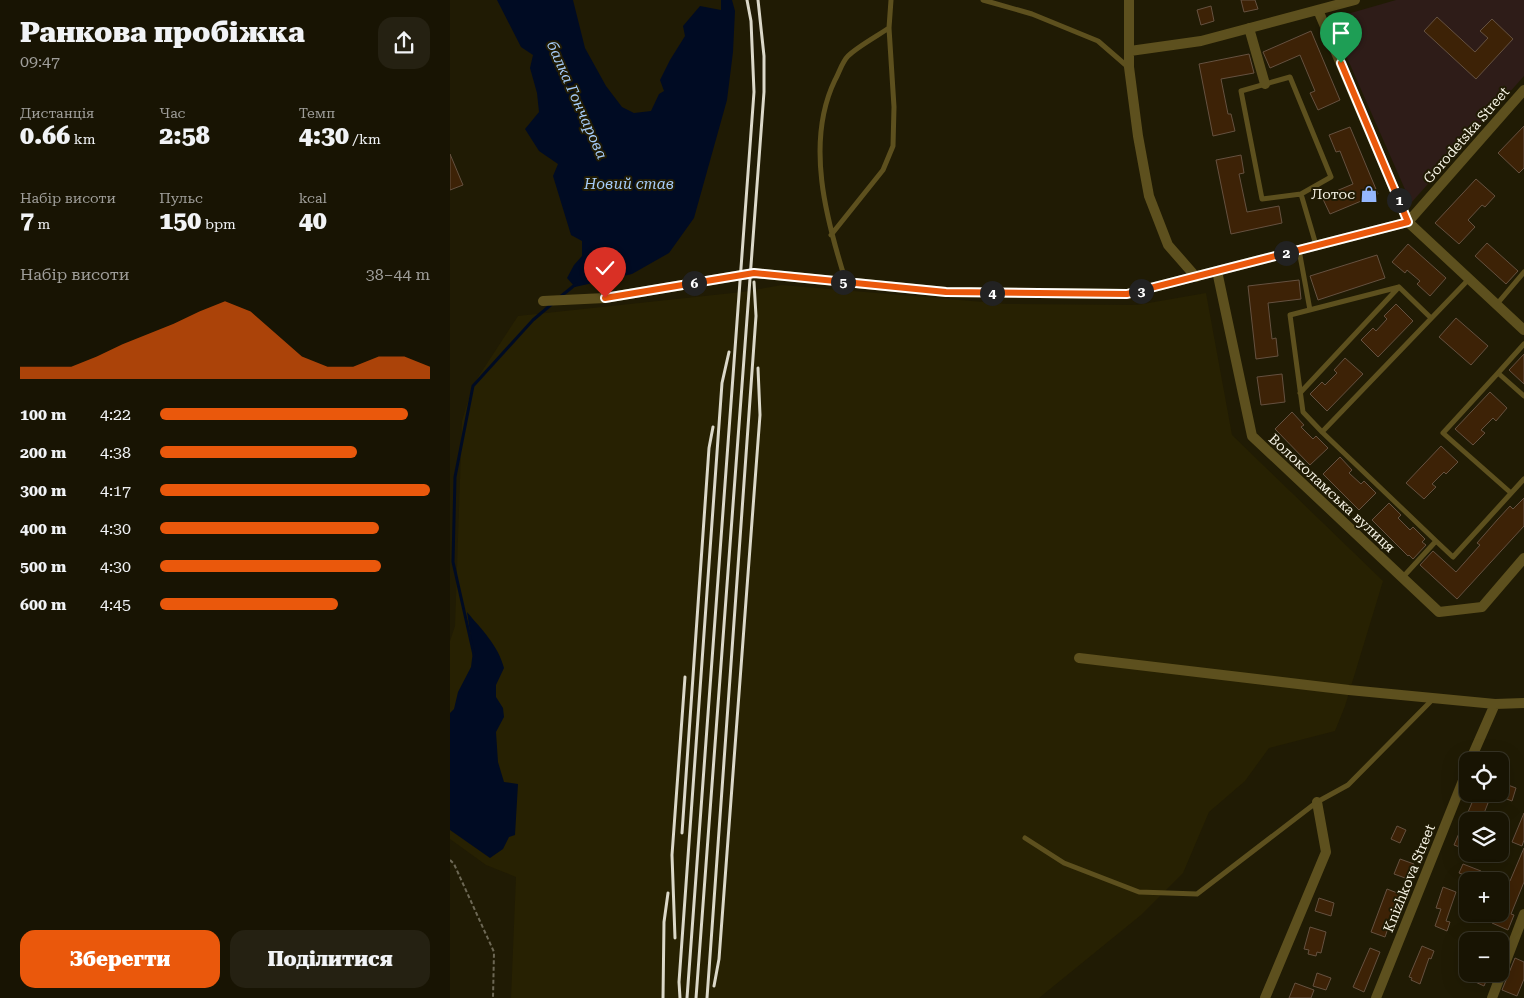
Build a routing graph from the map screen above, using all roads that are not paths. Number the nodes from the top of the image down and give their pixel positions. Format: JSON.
{"nodes":[{"id":1,"x":892,"y":0,"type":"edge"},
{"id":2,"x":983,"y":0,"type":"edge"},
{"id":3,"x":1129,"y":0,"type":"edge"},
{"id":4,"x":1355,"y":0,"type":"edge"},
{"id":5,"x":1318,"y":10,"type":"junction"},
{"id":6,"x":889,"y":28,"type":"junction"},
{"id":7,"x":1249,"y":28,"type":"junction"},
{"id":8,"x":1130,"y":51,"type":"junction"},
{"id":9,"x":1129,"y":67,"type":"junction"},
{"id":10,"x":1265,"y":84,"type":"junction"},
{"id":11,"x":1524,"y":90,"type":"edge"},
{"id":12,"x":1302,"y":194,"type":"junction"},
{"id":13,"x":1408,"y":222,"type":"junction"},
{"id":14,"x":831,"y":235,"type":"junction"},
{"id":15,"x":1316,"y":246,"type":"junction"},
{"id":16,"x":1299,"y":250,"type":"junction"},
{"id":17,"x":1217,"y":271,"type":"junction"},
{"id":18,"x":1524,"y":272,"type":"edge"},
{"id":19,"x":1196,"y":277,"type":"junction"},
{"id":20,"x":1469,"y":278,"type":"junction"},
{"id":21,"x":846,"y":282,"type":"junction"},
{"id":22,"x":1399,"y":287,"type":"junction"},
{"id":23,"x":543,"y":301,"type":"dead end"},
{"id":24,"x":1497,"y":304,"type":"junction"},
{"id":25,"x":1310,"y":310,"type":"junction"},
{"id":26,"x":1431,"y":318,"type":"junction"},
{"id":27,"x":1524,"y":330,"type":"edge"},
{"id":28,"x":1524,"y":344,"type":"edge"},
{"id":29,"x":1498,"y":373,"type":"junction"},
{"id":30,"x":1300,"y":393,"type":"junction"},
{"id":31,"x":1524,"y":396,"type":"edge"},
{"id":32,"x":1322,"y":432,"type":"junction"},
{"id":33,"x":1524,"y":479,"type":"edge"},
{"id":34,"x":1511,"y":493,"type":"junction"},
{"id":35,"x":1436,"y":541,"type":"junction"},
{"id":36,"x":1524,"y":558,"type":"edge"},
{"id":37,"x":1402,"y":578,"type":"junction"},
{"id":38,"x":1079,"y":658,"type":"dead end"},
{"id":39,"x":1434,"y":698,"type":"junction"},
{"id":40,"x":1524,"y":703,"type":"edge"},
{"id":41,"x":1495,"y":704,"type":"junction"},
{"id":42,"x":1474,"y":752,"type":"edge"},
{"id":43,"x":1459,"y":790,"type":"edge"},
{"id":44,"x":1317,"y":802,"type":"junction"},
{"id":45,"x":1025,"y":838,"type":"dead end"},
{"id":46,"x":1524,"y":914,"type":"edge"},
{"id":47,"x":1265,"y":998,"type":"edge"},
{"id":48,"x":1376,"y":998,"type":"edge"},
{"id":49,"x":1492,"y":998,"type":"edge"}],
"edges":[{"from":1,"to":6,"type":"lane"},
{"from":2,"to":9,"type":"lane"},
{"from":3,"to":8,"type":"street"},
{"from":4,"to":5,"type":"street"},
{"from":5,"to":7,"type":"street"},
{"from":5,"to":13,"type":"street"},
{"from":6,"to":14,"type":"lane"},
{"from":6,"to":14,"type":"lane"},
{"from":7,"to":8,"type":"street"},
{"from":7,"to":10,"type":"street"},
{"from":8,"to":9,"type":"street"},
{"from":9,"to":19,"type":"street"},
{"from":10,"to":12,"type":"lane"},
{"from":10,"to":12,"type":"lane"},
{"from":11,"to":13,"type":"street","name":"Gorodetska Street"},
{"from":12,"to":15,"type":"lane"},
{"from":13,"to":15,"type":"street"},
{"from":13,"to":20,"type":"street"},
{"from":14,"to":21,"type":"lane"},
{"from":15,"to":16,"type":"street"},
{"from":16,"to":17,"type":"street"},
{"from":16,"to":25,"type":"lane"},
{"from":17,"to":19,"type":"street"},
{"from":17,"to":37,"type":"street","name":"Волоколамська вулиця"},
{"from":18,"to":24,"type":"lane"},
{"from":19,"to":21,"type":"street"},
{"from":20,"to":24,"type":"street"},
{"from":20,"to":26,"type":"lane"},
{"from":21,"to":23,"type":"street"},
{"from":22,"to":25,"type":"lane"},
{"from":22,"to":26,"type":"lane"},
{"from":22,"to":30,"type":"lane"},
{"from":24,"to":27,"type":"street"},
{"from":25,"to":30,"type":"lane"},
{"from":26,"to":32,"type":"lane"},
{"from":28,"to":29,"type":"lane"},
{"from":29,"to":31,"type":"lane"},
{"from":29,"to":34,"type":"lane"},
{"from":30,"to":32,"type":"lane"},
{"from":32,"to":35,"type":"lane"},
{"from":33,"to":34,"type":"lane"},
{"from":34,"to":35,"type":"lane"},
{"from":35,"to":37,"type":"lane"},
{"from":36,"to":37,"type":"street","name":"Волоколамська вулиця"},
{"from":38,"to":39,"type":"street"},
{"from":39,"to":41,"type":"street"},
{"from":39,"to":44,"type":"lane"},
{"from":40,"to":41,"type":"street"},
{"from":41,"to":42,"type":"street"},
{"from":43,"to":48,"type":"street","name":"Knizhkova Street"},
{"from":44,"to":45,"type":"lane"},
{"from":44,"to":47,"type":"street"},
{"from":46,"to":49,"type":"street"}]}
